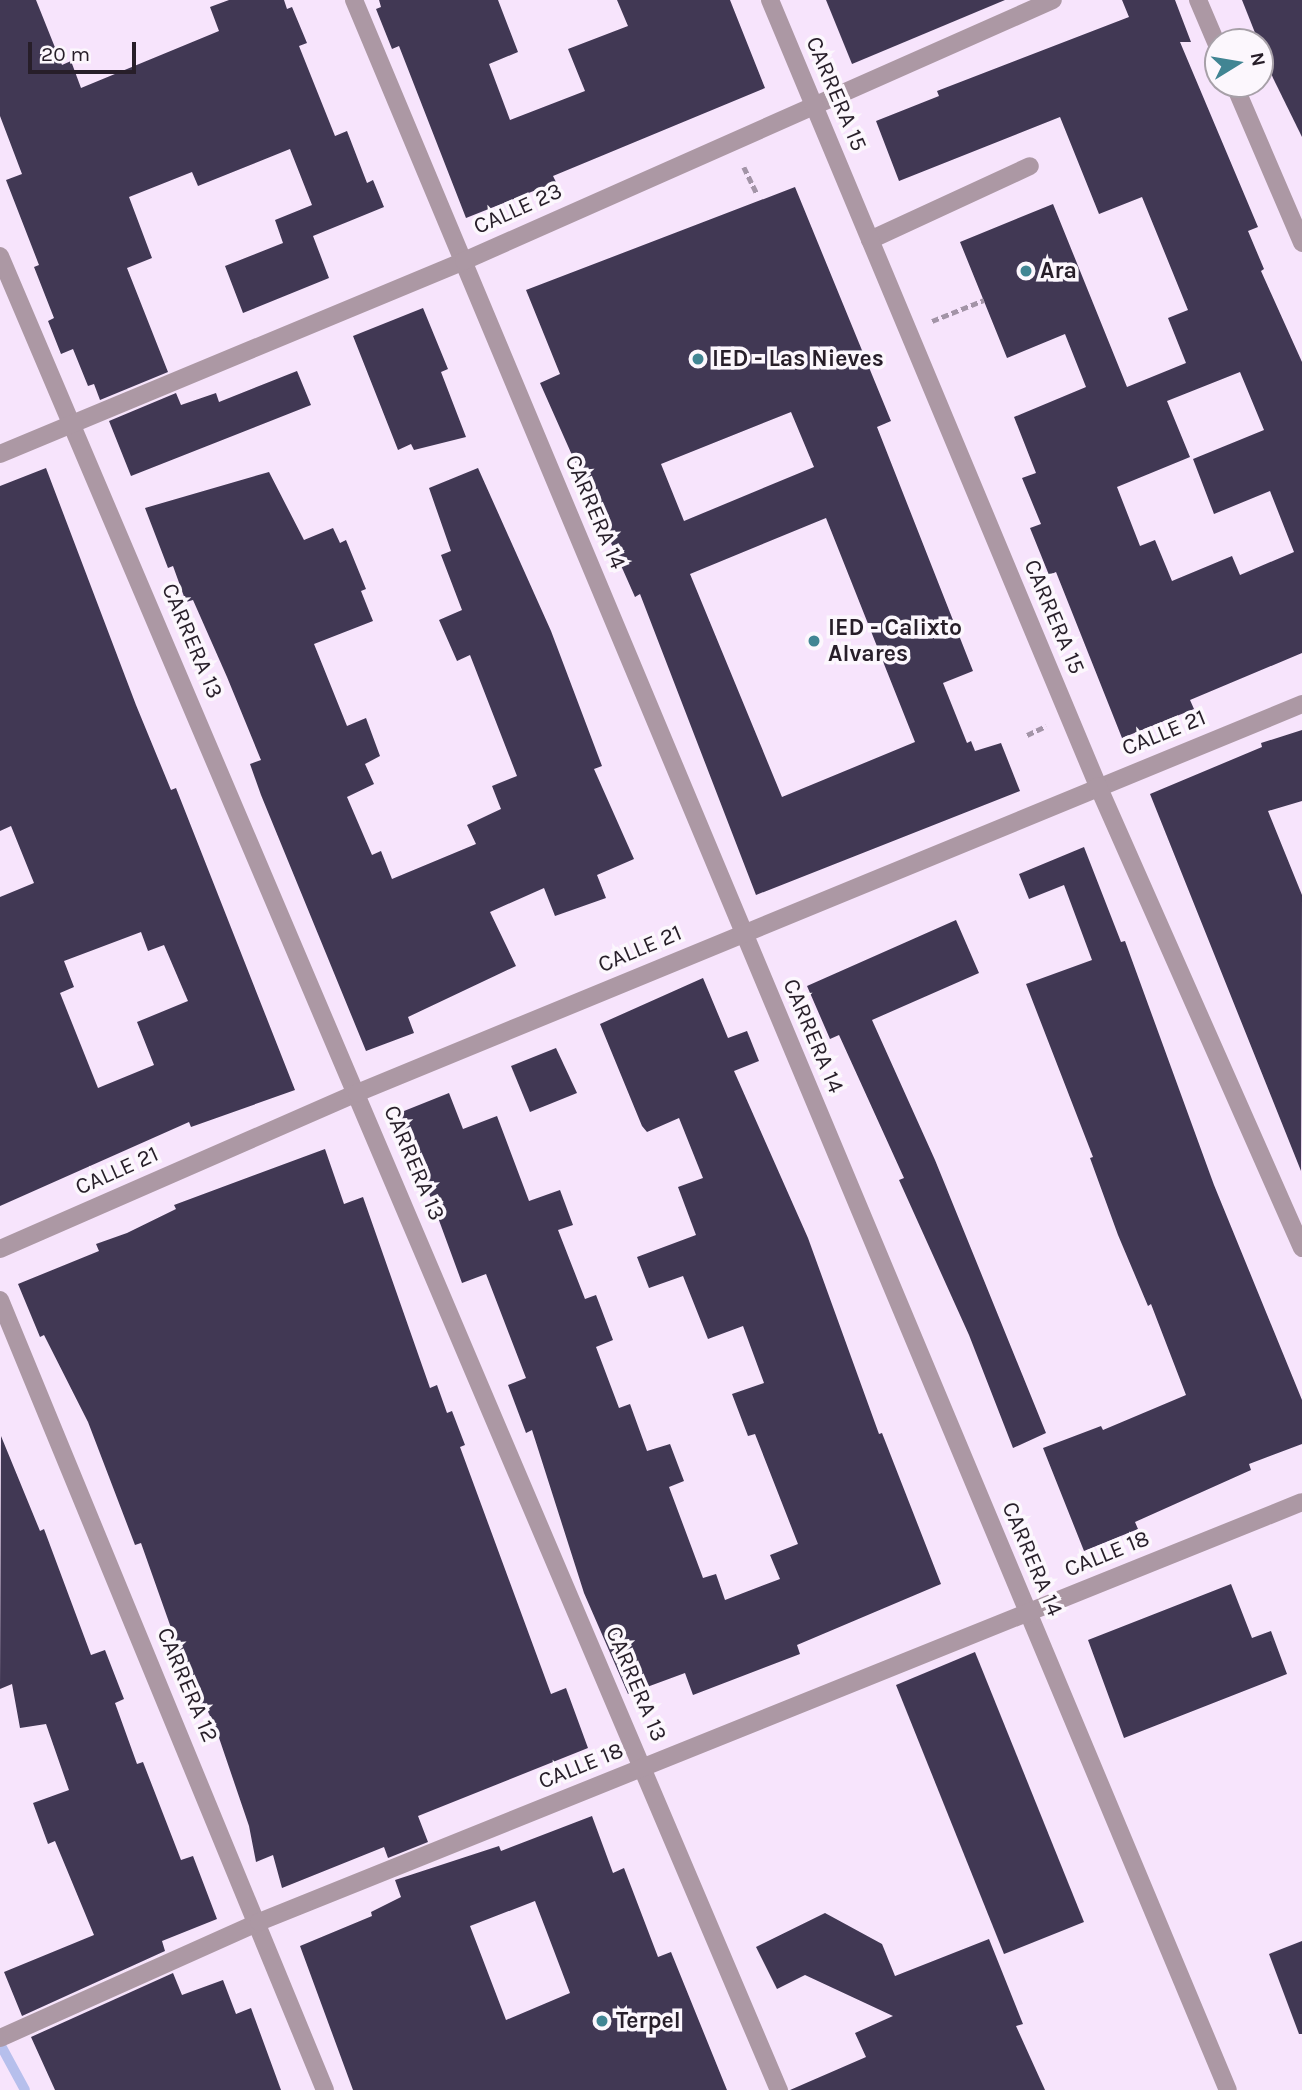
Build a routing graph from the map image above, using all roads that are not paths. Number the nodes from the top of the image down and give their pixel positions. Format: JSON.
{"nodes":[{"id":1,"x":354,"y":0,"type":"edge"},
{"id":2,"x":770,"y":0,"type":"edge"},
{"id":3,"x":1053,"y":0,"type":"edge"},
{"id":4,"x":1198,"y":0,"type":"edge"},
{"id":5,"x":1210,"y":28,"type":"edge"},
{"id":6,"x":1240,"y":98,"type":"edge"},
{"id":7,"x":813,"y":103,"type":"junction"},
{"id":8,"x":1030,"y":166,"type":"dead end"},
{"id":9,"x":870,"y":240,"type":"junction"},
{"id":10,"x":1302,"y":243,"type":"edge"},
{"id":11,"x":0,"y":256,"type":"edge"},
{"id":12,"x":464,"y":261,"type":"junction"},
{"id":13,"x":72,"y":422,"type":"junction"},
{"id":14,"x":0,"y":454,"type":"edge"},
{"id":15,"x":1302,"y":704,"type":"edge"},
{"id":16,"x":1098,"y":786,"type":"junction"},
{"id":17,"x":744,"y":932,"type":"junction"},
{"id":18,"x":357,"y":1093,"type":"junction"},
{"id":19,"x":1302,"y":1248,"type":"edge"},
{"id":20,"x":0,"y":1250,"type":"edge"},
{"id":21,"x":0,"y":1300,"type":"edge"},
{"id":22,"x":1302,"y":1502,"type":"edge"},
{"id":23,"x":1028,"y":1612,"type":"junction"},
{"id":24,"x":645,"y":1767,"type":"junction"},
{"id":25,"x":259,"y":1922,"type":"junction"},
{"id":26,"x":0,"y":2038,"type":"edge"},
{"id":27,"x":325,"y":2090,"type":"edge"},
{"id":28,"x":779,"y":2090,"type":"edge"},
{"id":29,"x":1228,"y":2090,"type":"edge"}],
"edges":[{"from":1,"to":12,"type":"street","name":"CARRERA 14"},
{"from":2,"to":7,"type":"street","name":"CARRERA 15"},
{"from":3,"to":7,"type":"street","name":"CALLE 23"},
{"from":4,"to":5,"type":"street"},
{"from":6,"to":10,"type":"street"},
{"from":7,"to":9,"type":"street","name":"CARRERA 15"},
{"from":7,"to":12,"type":"street","name":"CALLE 23"},
{"from":8,"to":9,"type":"street"},
{"from":9,"to":16,"type":"street","name":"CARRERA 15"},
{"from":11,"to":13,"type":"street","name":"CARRERA 13"},
{"from":12,"to":13,"type":"street","name":"CALLE 23"},
{"from":12,"to":17,"type":"street","name":"CARRERA 14"},
{"from":13,"to":14,"type":"street","name":"CALLE 23"},
{"from":13,"to":18,"type":"street","name":"CARRERA 13"},
{"from":15,"to":16,"type":"street","name":"CALLE 21"},
{"from":16,"to":17,"type":"street","name":"CALLE 21"},
{"from":16,"to":19,"type":"street","name":"CARRERA 15"},
{"from":17,"to":18,"type":"street","name":"CALLE 21"},
{"from":17,"to":23,"type":"street","name":"CARRERA 14"},
{"from":18,"to":20,"type":"street","name":"CALLE 21"},
{"from":18,"to":24,"type":"street","name":"CARRERA 13"},
{"from":21,"to":25,"type":"street","name":"CARRERA 12"},
{"from":22,"to":23,"type":"street","name":"CALLE 18"},
{"from":23,"to":24,"type":"street","name":"CALLE 18"},
{"from":23,"to":29,"type":"street","name":"CARRERA 14"},
{"from":24,"to":25,"type":"street","name":"CALLE 18"},
{"from":24,"to":28,"type":"street","name":"CARRERA 13"},
{"from":25,"to":26,"type":"street","name":"CALLE 18"},
{"from":25,"to":27,"type":"street","name":"CARRERA 12"}]}
